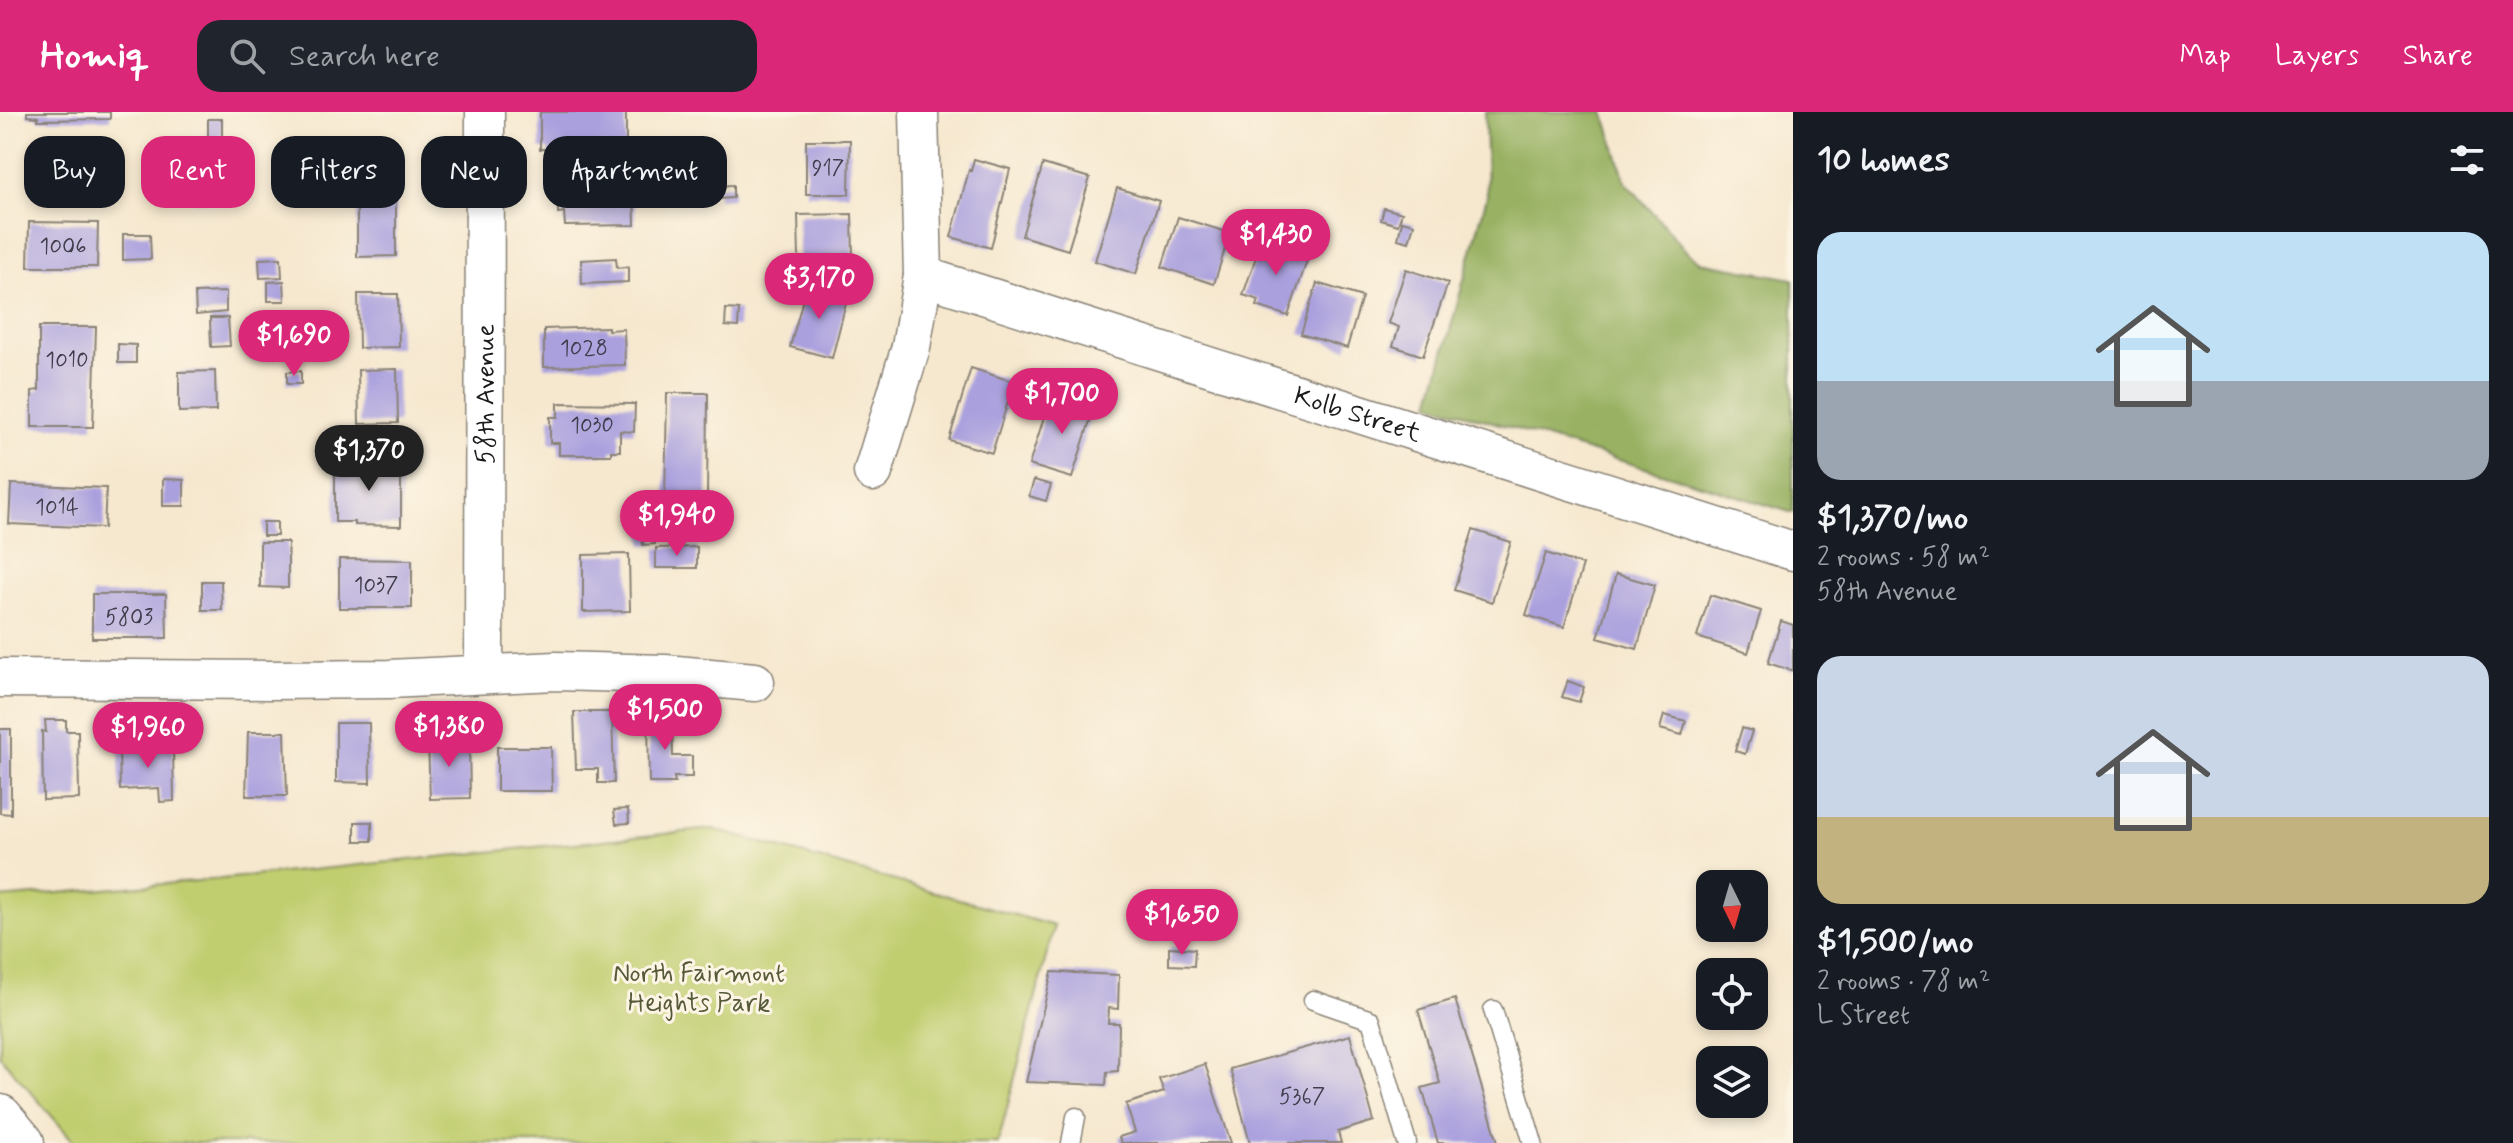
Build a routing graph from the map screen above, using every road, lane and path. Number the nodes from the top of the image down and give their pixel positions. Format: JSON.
{"nodes":[{"id":1,"x":485,"y":112,"type":"edge"},
{"id":2,"x":919,"y":112,"type":"edge"},
{"id":3,"x":923,"y":276,"type":"junction"},
{"id":4,"x":873,"y":472,"type":"dead end"},
{"id":5,"x":1793,"y":551,"type":"edge"},
{"id":6,"x":484,"y":674,"type":"junction"},
{"id":7,"x":0,"y":678,"type":"edge"},
{"id":8,"x":755,"y":682,"type":"dead end"},
{"id":9,"x":1313,"y":1000,"type":"dead end"},
{"id":10,"x":1493,"y":1010,"type":"dead end"},
{"id":11,"x":0,"y":1117,"type":"edge"},
{"id":12,"x":1076,"y":1117,"type":"dead end"},
{"id":13,"x":22,"y":1143,"type":"edge"},
{"id":14,"x":1071,"y":1143,"type":"edge"},
{"id":15,"x":1407,"y":1143,"type":"edge"},
{"id":16,"x":1533,"y":1143,"type":"edge"}],
"edges":[{"from":1,"to":6,"type":"street","name":"58th Avenue"},
{"from":2,"to":3,"type":"street"},
{"from":3,"to":4,"type":"street"},
{"from":3,"to":5,"type":"street","name":"Kolb Street"},
{"from":6,"to":7,"type":"street"},
{"from":6,"to":8,"type":"street"},
{"from":9,"to":15,"type":"lane"},
{"from":10,"to":16,"type":"lane"},
{"from":11,"to":13,"type":"street"},
{"from":12,"to":14,"type":"lane"}]}
